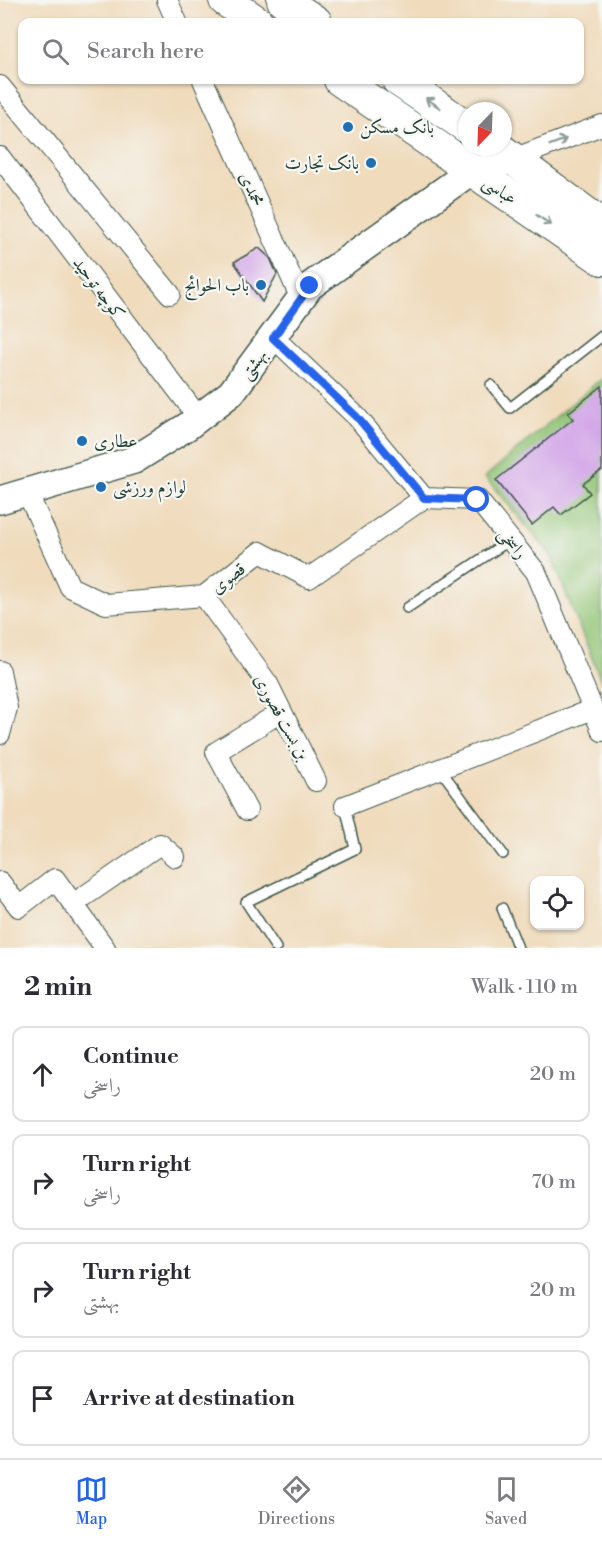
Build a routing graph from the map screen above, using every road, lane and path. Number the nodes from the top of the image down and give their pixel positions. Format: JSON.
{"nodes":[{"id":1,"x":167,"y":0,"type":"edge"},
{"id":2,"x":225,"y":0,"type":"edge"},
{"id":3,"x":283,"y":0,"type":"edge"},
{"id":4,"x":175,"y":18,"type":"edge"},
{"id":5,"x":251,"y":18,"type":"edge"},
{"id":6,"x":310,"y":18,"type":"edge"},
{"id":7,"x":204,"y":84,"type":"edge"},
{"id":8,"x":346,"y":84,"type":"edge"},
{"id":9,"x":404,"y":84,"type":"edge"},
{"id":10,"x":0,"y":86,"type":"edge"},
{"id":11,"x":458,"y":121,"type":"edge"},
{"id":12,"x":602,"y":125,"type":"edge"},
{"id":13,"x":512,"y":151,"type":"edge"},
{"id":14,"x":499,"y":156,"type":"edge"},
{"id":15,"x":509,"y":156,"type":"edge"},
{"id":16,"x":0,"y":157,"type":"edge"},
{"id":17,"x":471,"y":171,"type":"junction"},
{"id":18,"x":602,"y":225,"type":"edge"},
{"id":19,"x":602,"y":259,"type":"edge"},
{"id":20,"x":170,"y":294,"type":"dead end"},
{"id":21,"x":301,"y":299,"type":"junction"},
{"id":22,"x":602,"y":336,"type":"edge"},
{"id":23,"x":273,"y":338,"type":"junction"},
{"id":24,"x":491,"y":385,"type":"dead end"},
{"id":25,"x":199,"y":418,"type":"junction"},
{"id":26,"x":27,"y":492,"type":"junction"},
{"id":27,"x":424,"y":498,"type":"junction"},
{"id":28,"x":0,"y":500,"type":"edge"},
{"id":29,"x":510,"y":540,"type":"junction"},
{"id":30,"x":204,"y":596,"type":"junction"},
{"id":31,"x":407,"y":608,"type":"dead end"},
{"id":32,"x":0,"y":671,"type":"edge"},
{"id":33,"x":593,"y":709,"type":"junction"},
{"id":34,"x":281,"y":712,"type":"junction"},
{"id":35,"x":602,"y":731,"type":"edge"},
{"id":36,"x":0,"y":734,"type":"edge"},
{"id":37,"x":440,"y":769,"type":"junction"},
{"id":38,"x":316,"y":781,"type":"dead end"},
{"id":39,"x":345,"y":806,"type":"joint"},
{"id":40,"x":246,"y":810,"type":"dead end"},
{"id":41,"x":504,"y":854,"type":"dead end"},
{"id":42,"x":175,"y":857,"type":"dead end"},
{"id":43,"x":0,"y":882,"type":"edge"},
{"id":44,"x":73,"y":904,"type":"junction"},
{"id":45,"x":502,"y":908,"type":"dead end"},
{"id":46,"x":105,"y":948,"type":"edge"},
{"id":47,"x":276,"y":948,"type":"edge"},
{"id":48,"x":518,"y":948,"type":"edge"}],
"edges":[{"from":1,"to":4,"type":"street"},
{"from":2,"to":5,"type":"main road"},
{"from":3,"to":6,"type":"main road"},
{"from":7,"to":21,"type":"street","name":"محمدی"},
{"from":8,"to":17,"type":"main road","name":"عباسى"},
{"from":11,"to":9,"type":"main road","one_way":true},
{"from":10,"to":20,"type":"street"},
{"from":13,"to":12,"type":"street","one_way":true},
{"from":14,"to":17,"type":"main road","name":"بهشتی"},
{"from":15,"to":18,"type":"main road","name":"عباسى"},
{"from":16,"to":25,"type":"street","name":"کوچه توحید"},
{"from":17,"to":19,"type":"main road","name":"عباسى","one_way":true},
{"from":17,"to":21,"type":"main road","name":"بهشتی"},
{"from":21,"to":23,"type":"main road","name":"بهشتی"},
{"from":22,"to":24,"type":"lane"},
{"from":23,"to":25,"type":"main road","name":"بهشتی"},
{"from":23,"to":27,"type":"street"},
{"from":25,"to":26,"type":"main road","name":"بهشتی"},
{"from":26,"to":28,"type":"main road","name":"بهشتی"},
{"from":26,"to":30,"type":"street","name":"قصوی"},
{"from":27,"to":29,"type":"street","name":"راسخی"},
{"from":27,"to":30,"type":"street","name":"قصوی"},
{"from":29,"to":31,"type":"lane"},
{"from":29,"to":33,"type":"street","name":"راسخی"},
{"from":30,"to":34,"type":"street","name":"بن بست قصوری"},
{"from":32,"to":36,"type":"street"},
{"from":33,"to":35,"type":"street","name":"راسخی"},
{"from":33,"to":37,"type":"street"},
{"from":34,"to":38,"type":"street","name":"بن بست قصوری"},
{"from":34,"to":40,"type":"street"},
{"from":37,"to":39,"type":"street"},
{"from":37,"to":41,"type":"lane"},
{"from":39,"to":47,"type":"lane"},
{"from":42,"to":44,"type":"street"},
{"from":43,"to":44,"type":"street"},
{"from":44,"to":46,"type":"street"},
{"from":45,"to":48,"type":"lane"}]}
